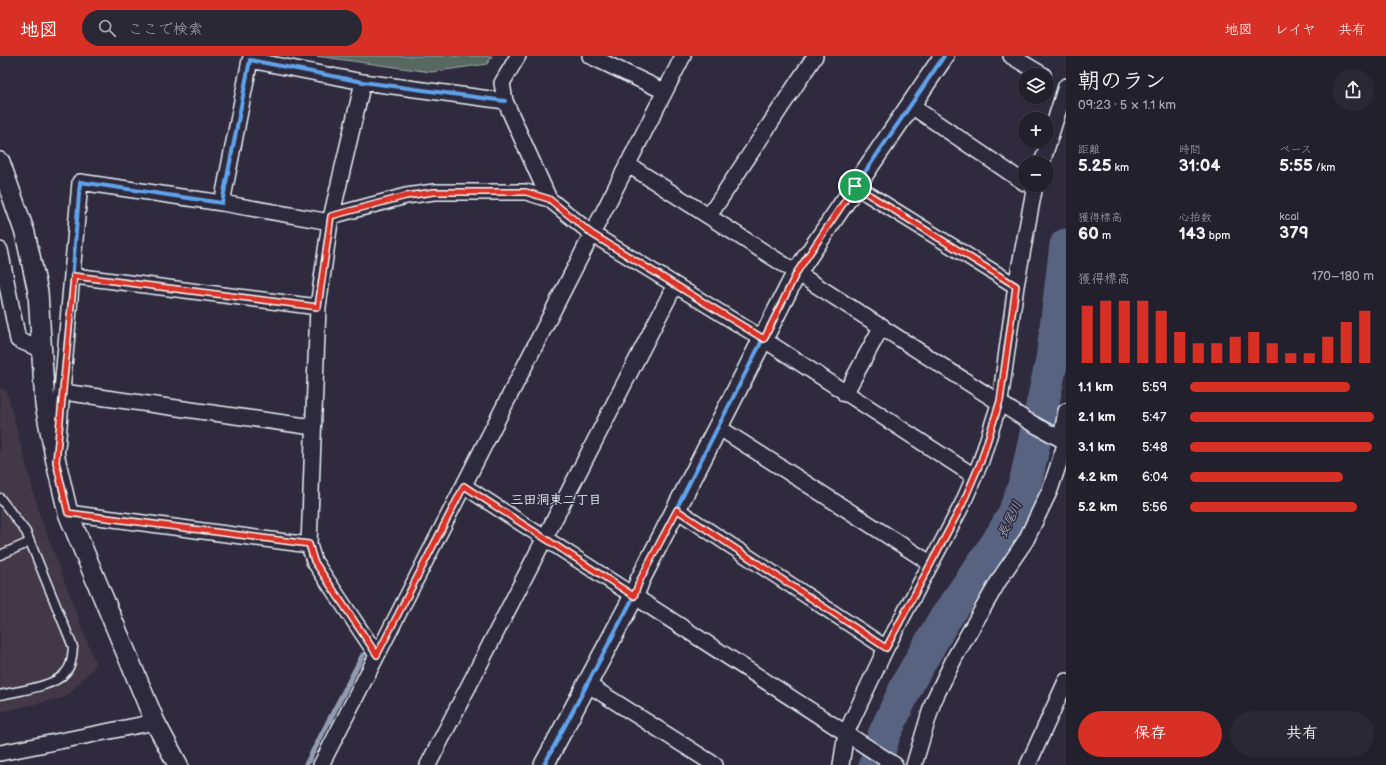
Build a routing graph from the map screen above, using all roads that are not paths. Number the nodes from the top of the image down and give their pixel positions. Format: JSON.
{"nodes":[{"id":1,"x":518,"y":56,"type":"edge"},
{"id":2,"x":590,"y":56,"type":"edge"},
{"id":3,"x":683,"y":56,"type":"edge"},
{"id":4,"x":815,"y":56,"type":"edge"},
{"id":5,"x":944,"y":56,"type":"edge"},
{"id":6,"x":1011,"y":56,"type":"edge"},
{"id":7,"x":1031,"y":68,"type":"edge"},
{"id":8,"x":1054,"y":81,"type":"edge"},
{"id":9,"x":363,"y":82,"type":"junction"},
{"id":10,"x":1066,"y":87,"type":"edge"},
{"id":11,"x":664,"y":91,"type":"junction"},
{"id":12,"x":505,"y":101,"type":"junction"},
{"id":13,"x":910,"y":106,"type":"junction"},
{"id":14,"x":1044,"y":156,"type":"edge"},
{"id":15,"x":0,"y":162,"type":"edge"},
{"id":16,"x":627,"y":164,"type":"junction"},
{"id":17,"x":1018,"y":177,"type":"edge"},
{"id":18,"x":855,"y":186,"type":"junction"},
{"id":19,"x":1030,"y":192,"type":"edge"},
{"id":20,"x":549,"y":199,"type":"junction"},
{"id":21,"x":222,"y":203,"type":"junction"},
{"id":22,"x":709,"y":216,"type":"junction"},
{"id":23,"x":330,"y":219,"type":"junction"},
{"id":24,"x":592,"y":234,"type":"junction"},
{"id":25,"x":0,"y":250,"type":"edge"},
{"id":26,"x":797,"y":272,"type":"junction"},
{"id":27,"x":74,"y":276,"type":"junction"},
{"id":28,"x":675,"y":285,"type":"junction"},
{"id":29,"x":1016,"y":286,"type":"junction"},
{"id":30,"x":318,"y":307,"type":"junction"},
{"id":31,"x":882,"y":326,"type":"junction"},
{"id":32,"x":764,"y":339,"type":"junction"},
{"id":33,"x":42,"y":350,"type":"junction"},
{"id":34,"x":64,"y":392,"type":"junction"},
{"id":35,"x":845,"y":394,"type":"junction"},
{"id":36,"x":1000,"y":401,"type":"junction"},
{"id":37,"x":1066,"y":411,"type":"edge"},
{"id":38,"x":313,"y":427,"type":"junction"},
{"id":39,"x":718,"y":427,"type":"junction"},
{"id":40,"x":1060,"y":439,"type":"edge"},
{"id":41,"x":56,"y":462,"type":"junction"},
{"id":42,"x":974,"y":476,"type":"junction"},
{"id":43,"x":464,"y":486,"type":"junction"},
{"id":44,"x":0,"y":498,"type":"edge"},
{"id":45,"x":677,"y":510,"type":"junction"},
{"id":46,"x":68,"y":513,"type":"junction"},
{"id":47,"x":545,"y":538,"type":"junction"},
{"id":48,"x":30,"y":542,"type":"junction"},
{"id":49,"x":309,"y":544,"type":"junction"},
{"id":50,"x":0,"y":555,"type":"edge"},
{"id":51,"x":930,"y":563,"type":"junction"},
{"id":52,"x":634,"y":596,"type":"junction"},
{"id":53,"x":886,"y":648,"type":"junction"},
{"id":54,"x":377,"y":655,"type":"junction"},
{"id":55,"x":1066,"y":681,"type":"edge"},
{"id":56,"x":587,"y":684,"type":"junction"},
{"id":57,"x":0,"y":696,"type":"edge"},
{"id":58,"x":155,"y":722,"type":"junction"},
{"id":59,"x":846,"y":733,"type":"junction"},
{"id":60,"x":0,"y":753,"type":"edge"},
{"id":61,"x":892,"y":763,"type":"edge"},
{"id":62,"x":546,"y":764,"type":"edge"},
{"id":63,"x":178,"y":765,"type":"edge"},
{"id":64,"x":321,"y":765,"type":"edge"},
{"id":65,"x":428,"y":765,"type":"edge"},
{"id":66,"x":715,"y":765,"type":"edge"},
{"id":67,"x":841,"y":765,"type":"edge"},
{"id":68,"x":914,"y":765,"type":"edge"},
{"id":69,"x":1028,"y":765,"type":"edge"}],
"edges":[{"from":1,"to":12,"type":"street"},
{"from":2,"to":11,"type":"street"},
{"from":3,"to":11,"type":"street"},
{"from":4,"to":22,"type":"street"},
{"from":5,"to":13,"type":"street"},
{"from":6,"to":7,"type":"street"},
{"from":8,"to":10,"type":"street"},
{"from":9,"to":12,"type":"street"},
{"from":9,"to":21,"type":"street"},
{"from":9,"to":23,"type":"street"},
{"from":10,"to":14,"type":"street"},
{"from":11,"to":16,"type":"street"},
{"from":12,"to":20,"type":"street"},
{"from":13,"to":17,"type":"street"},
{"from":13,"to":18,"type":"street"},
{"from":15,"to":33,"type":"street"},
{"from":16,"to":22,"type":"street"},
{"from":16,"to":24,"type":"street"},
{"from":18,"to":26,"type":"street"},
{"from":18,"to":29,"type":"street"},
{"from":19,"to":29,"type":"street"},
{"from":20,"to":23,"type":"street"},
{"from":20,"to":24,"type":"street"},
{"from":21,"to":23,"type":"street"},
{"from":21,"to":27,"type":"street"},
{"from":22,"to":26,"type":"street"},
{"from":23,"to":30,"type":"street"},
{"from":24,"to":28,"type":"street"},
{"from":24,"to":43,"type":"street"},
{"from":25,"to":33,"type":"street"},
{"from":26,"to":31,"type":"street"},
{"from":26,"to":32,"type":"street"},
{"from":27,"to":30,"type":"street"},
{"from":27,"to":34,"type":"street"},
{"from":28,"to":32,"type":"street"},
{"from":28,"to":47,"type":"street"},
{"from":29,"to":36,"type":"street"},
{"from":30,"to":38,"type":"street"},
{"from":31,"to":35,"type":"street"},
{"from":31,"to":36,"type":"street"},
{"from":32,"to":35,"type":"street"},
{"from":32,"to":39,"type":"street"},
{"from":33,"to":41,"type":"street"},
{"from":34,"to":38,"type":"street"},
{"from":34,"to":41,"type":"street"},
{"from":35,"to":42,"type":"street"},
{"from":36,"to":40,"type":"street"},
{"from":36,"to":42,"type":"street"},
{"from":37,"to":40,"type":"street"},
{"from":38,"to":49,"type":"street"},
{"from":39,"to":45,"type":"street"},
{"from":39,"to":51,"type":"street"},
{"from":40,"to":68,"type":"street"},
{"from":41,"to":46,"type":"street"},
{"from":42,"to":51,"type":"street"},
{"from":43,"to":47,"type":"street"},
{"from":43,"to":54,"type":"street"},
{"from":44,"to":48,"type":"lane"},
{"from":45,"to":52,"type":"street"},
{"from":45,"to":53,"type":"street"},
{"from":46,"to":49,"type":"street"},
{"from":46,"to":58,"type":"street"},
{"from":47,"to":52,"type":"street"},
{"from":47,"to":65,"type":"street"},
{"from":48,"to":50,"type":"lane"},
{"from":48,"to":57,"type":"lane"},
{"from":49,"to":54,"type":"street"},
{"from":51,"to":53,"type":"street"},
{"from":52,"to":56,"type":"street"},
{"from":52,"to":59,"type":"street"},
{"from":53,"to":59,"type":"street"},
{"from":54,"to":64,"type":"street"},
{"from":55,"to":69,"type":"street"},
{"from":56,"to":62,"type":"street"},
{"from":56,"to":66,"type":"street"},
{"from":58,"to":60,"type":"street"},
{"from":58,"to":63,"type":"street"},
{"from":59,"to":61,"type":"street"},
{"from":59,"to":67,"type":"street"}]}
